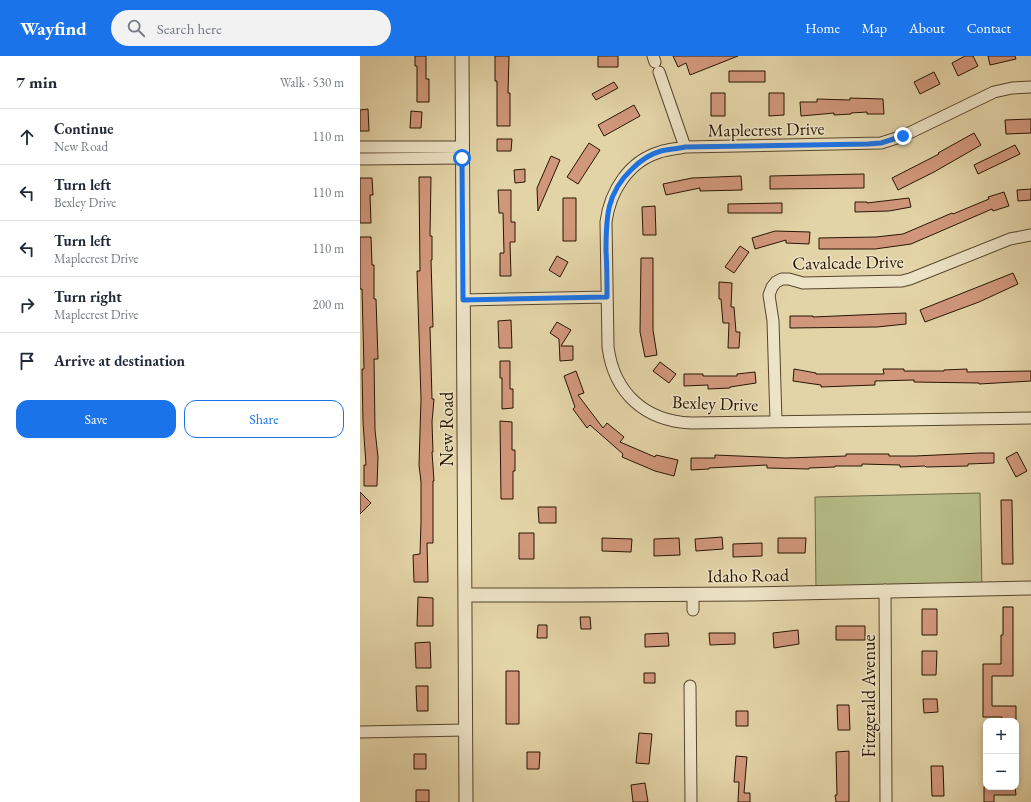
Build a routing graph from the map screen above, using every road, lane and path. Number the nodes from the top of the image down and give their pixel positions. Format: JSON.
{"nodes":[{"id":1,"x":462,"y":56,"type":"edge"},
{"id":2,"x":656,"y":63,"type":"edge"},
{"id":3,"x":1031,"y":88,"type":"edge"},
{"id":4,"x":360,"y":147,"type":"edge"},
{"id":5,"x":685,"y":147,"type":"junction"},
{"id":6,"x":462,"y":152,"type":"junction"},
{"id":7,"x":360,"y":159,"type":"edge"},
{"id":8,"x":1031,"y":235,"type":"edge"},
{"id":9,"x":607,"y":297,"type":"junction"},
{"id":10,"x":463,"y":300,"type":"junction"},
{"id":11,"x":1031,"y":418,"type":"edge"},
{"id":12,"x":776,"y":421,"type":"junction"},
{"id":13,"x":1031,"y":588,"type":"edge"},
{"id":14,"x":885,"y":590,"type":"junction"},
{"id":15,"x":693,"y":594,"type":"junction"},
{"id":16,"x":465,"y":595,"type":"junction"},
{"id":17,"x":693,"y":610,"type":"dead end"},
{"id":18,"x":690,"y":686,"type":"dead end"},
{"id":19,"x":465,"y":730,"type":"junction"},
{"id":20,"x":360,"y":732,"type":"edge"},
{"id":21,"x":466,"y":802,"type":"edge"},
{"id":22,"x":691,"y":802,"type":"edge"},
{"id":23,"x":886,"y":802,"type":"edge"}],
"edges":[{"from":1,"to":6,"type":"street","name":"New Road"},
{"from":2,"to":5,"type":"street"},
{"from":3,"to":5,"type":"street","name":"Maplecrest Drive"},
{"from":4,"to":6,"type":"street"},
{"from":5,"to":9,"type":"street","name":"Maplecrest Drive"},
{"from":6,"to":7,"type":"street"},
{"from":6,"to":10,"type":"street","name":"New Road"},
{"from":8,"to":12,"type":"street","name":"Cavalcade Drive"},
{"from":9,"to":10,"type":"street"},
{"from":9,"to":12,"type":"street","name":"Bexley Drive"},
{"from":10,"to":16,"type":"street","name":"New Road"},
{"from":11,"to":12,"type":"street","name":"Bexley Drive"},
{"from":13,"to":14,"type":"street","name":"Idaho Road"},
{"from":14,"to":15,"type":"street","name":"Idaho Road"},
{"from":14,"to":23,"type":"street","name":"Fitzgerald Avenue"},
{"from":15,"to":16,"type":"street","name":"Idaho Road"},
{"from":15,"to":17,"type":"street"},
{"from":16,"to":19,"type":"street","name":"New Road"},
{"from":18,"to":22,"type":"street"},
{"from":19,"to":20,"type":"street"},
{"from":19,"to":21,"type":"street","name":"New Road"}]}
